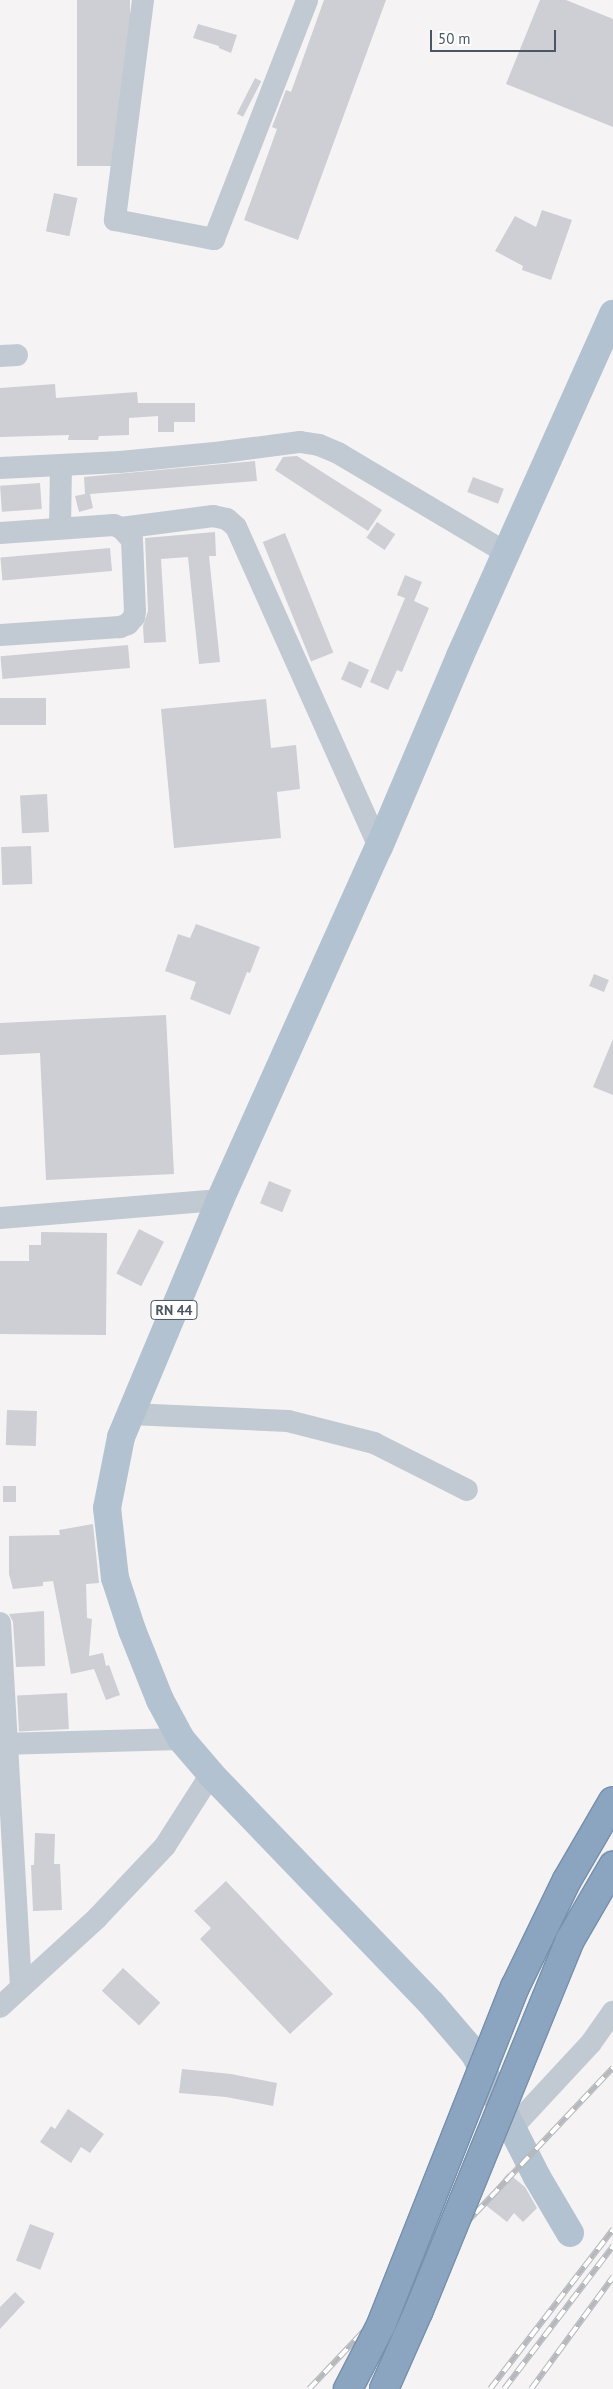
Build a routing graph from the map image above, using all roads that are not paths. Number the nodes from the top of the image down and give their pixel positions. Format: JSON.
{"nodes":[{"id":1,"x":143,"y":0,"type":"edge"},
{"id":2,"x":308,"y":0,"type":"edge"},
{"id":3,"x":613,"y":314,"type":"edge"},
{"id":4,"x":61,"y":466,"type":"junction"},
{"id":5,"x":0,"y":468,"type":"edge"},
{"id":6,"x":60,"y":528,"type":"junction"},
{"id":7,"x":122,"y":528,"type":"junction"},
{"id":8,"x":0,"y":533,"type":"edge"},
{"id":9,"x":508,"y":554,"type":"junction"},
{"id":10,"x":0,"y":635,"type":"edge"},
{"id":11,"x":379,"y":847,"type":"junction"},
{"id":12,"x":220,"y":1200,"type":"junction"},
{"id":13,"x":0,"y":1218,"type":"edge"},
{"id":14,"x":130,"y":1414,"type":"junction"},
{"id":15,"x":467,"y":1490,"type":"dead end"},
{"id":16,"x":0,"y":1623,"type":"edge"},
{"id":17,"x":181,"y":1739,"type":"junction"},
{"id":18,"x":4,"y":1743,"type":"edge"},
{"id":19,"x":211,"y":1774,"type":"junction"},
{"id":20,"x":613,"y":1801,"type":"edge"},
{"id":21,"x":613,"y":1866,"type":"edge"},
{"id":22,"x":21,"y":1986,"type":"junction"},
{"id":23,"x":0,"y":2007,"type":"edge"},
{"id":24,"x":613,"y":2012,"type":"edge"},
{"id":25,"x":512,"y":2128,"type":"junction"},
{"id":26,"x":570,"y":2232,"type":"dead end"},
{"id":27,"x":348,"y":2389,"type":"edge"},
{"id":28,"x":384,"y":2389,"type":"edge"}],
"edges":[{"from":1,"to":2,"type":"street"},
{"from":3,"to":9,"type":"main road","number":"RN 44"},
{"from":4,"to":5,"type":"street"},
{"from":4,"to":6,"type":"street"},
{"from":4,"to":9,"type":"street"},
{"from":6,"to":7,"type":"street"},
{"from":6,"to":8,"type":"street"},
{"from":7,"to":10,"type":"street"},
{"from":7,"to":11,"type":"street"},
{"from":9,"to":11,"type":"main road","number":"RN 44"},
{"from":11,"to":12,"type":"main road","number":"RN 44"},
{"from":12,"to":13,"type":"street"},
{"from":12,"to":14,"type":"main road","number":"RN 44"},
{"from":14,"to":15,"type":"street"},
{"from":14,"to":17,"type":"main road","number":"RN 44"},
{"from":16,"to":18,"type":"street"},
{"from":17,"to":18,"type":"street"},
{"from":17,"to":19,"type":"main road","number":"RN 44"},
{"from":18,"to":22,"type":"street"},
{"from":19,"to":22,"type":"street"},
{"from":19,"to":25,"type":"main road","number":"RN 44"},
{"from":20,"to":27,"type":"highway","bridge":true},
{"from":21,"to":28,"type":"highway","bridge":true},
{"from":22,"to":23,"type":"street"},
{"from":24,"to":25,"type":"street"},
{"from":25,"to":26,"type":"main road","number":"RN 44"}]}
